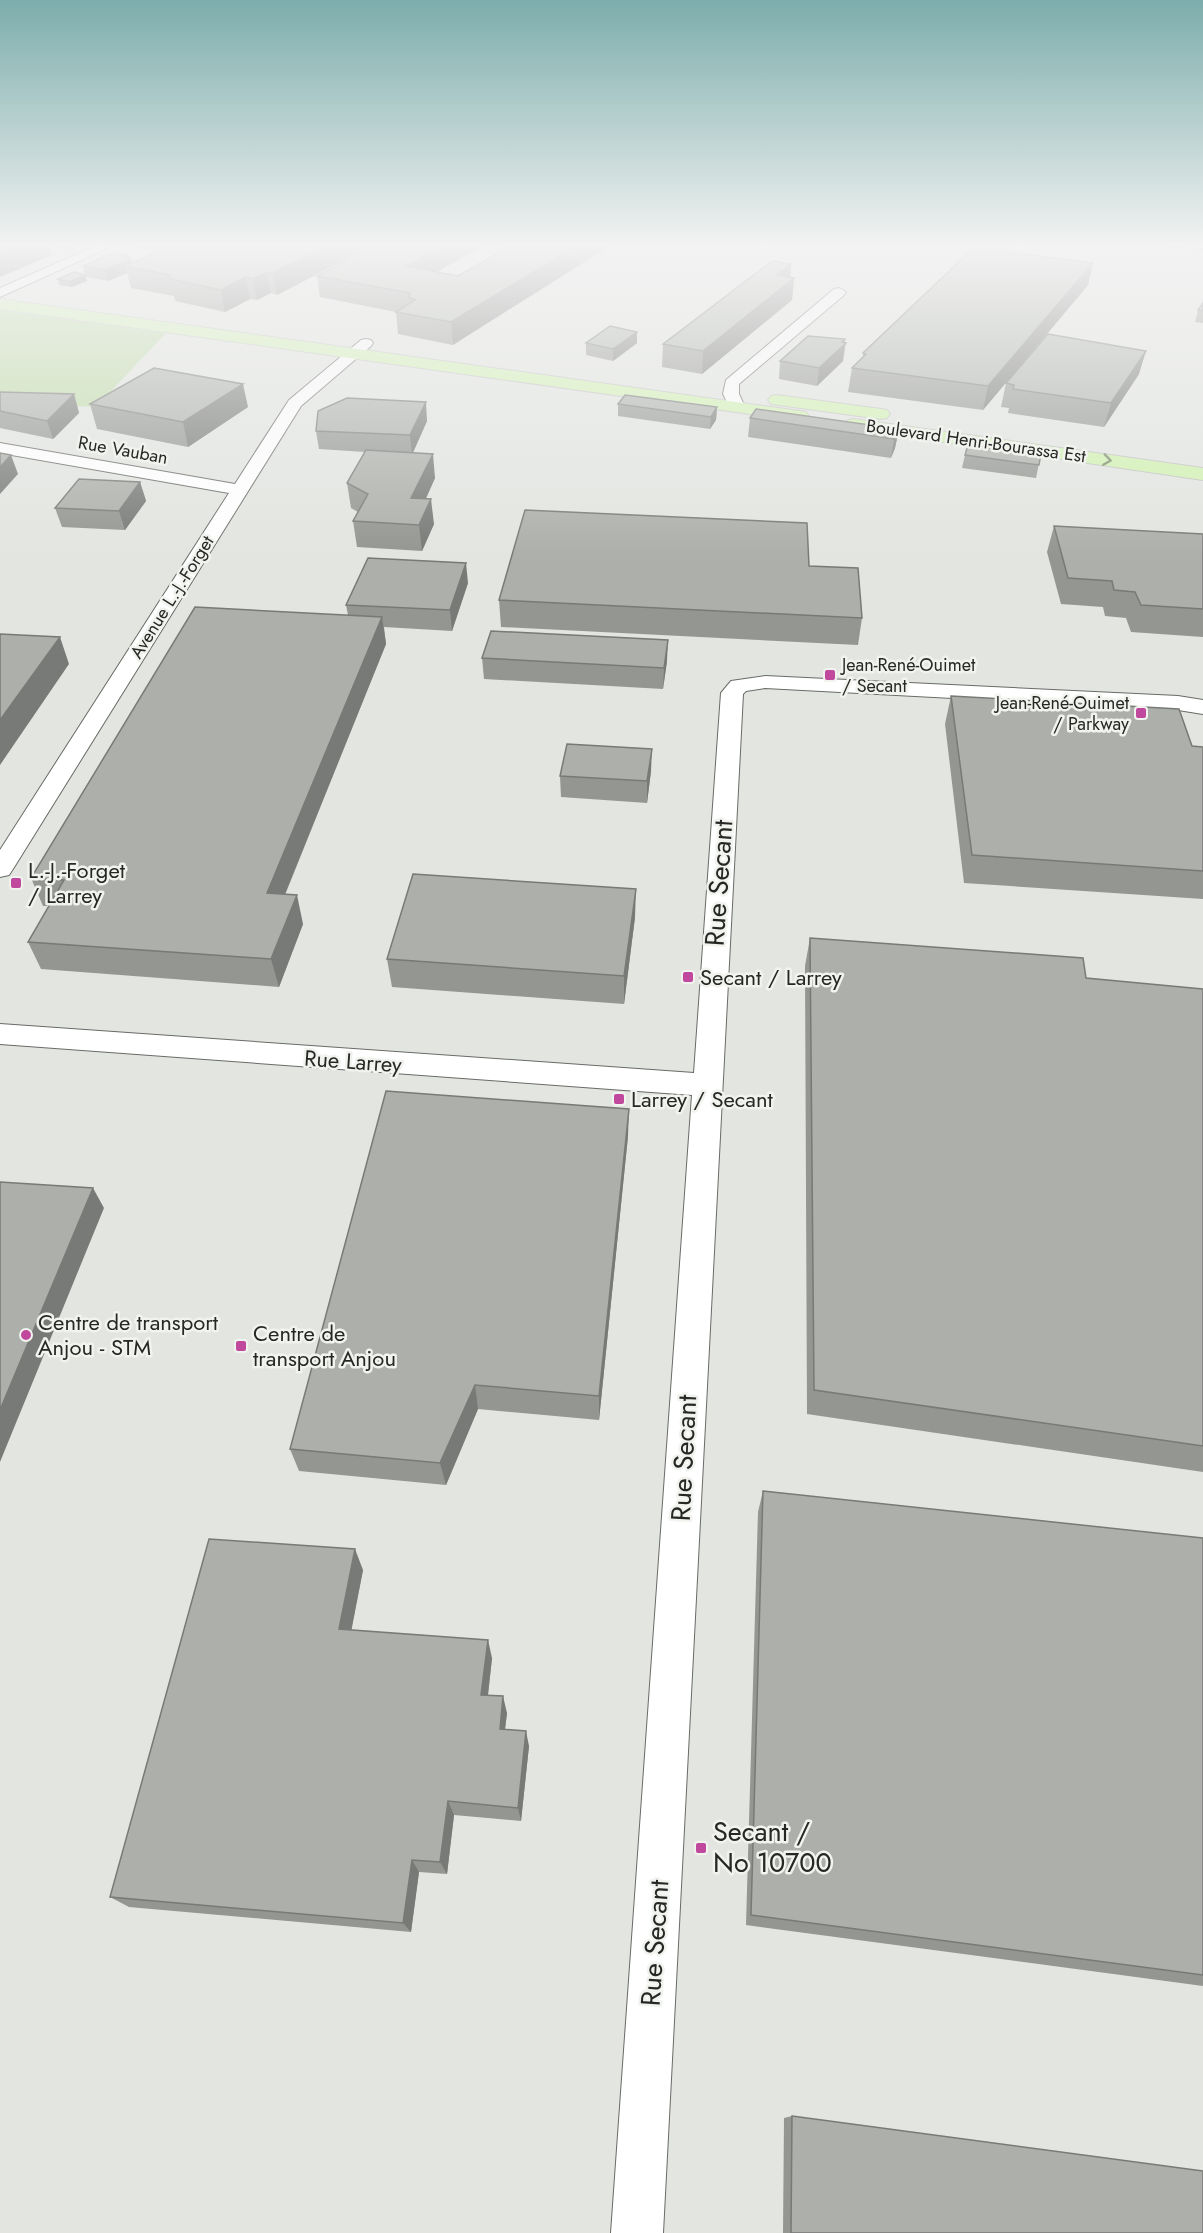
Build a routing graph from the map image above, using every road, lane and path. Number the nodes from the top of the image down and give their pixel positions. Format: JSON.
{"nodes":[{"id":1,"x":355,"y":347,"type":"edge"},
{"id":2,"x":773,"y":347,"type":"edge"},
{"id":3,"x":360,"y":348,"type":"junction"},
{"id":4,"x":734,"y":400,"type":"junction"},
{"id":5,"x":0,"y":448,"type":"edge"},
{"id":6,"x":1203,"y":459,"type":"edge"},
{"id":7,"x":1203,"y":474,"type":"edge"},
{"id":8,"x":239,"y":490,"type":"junction"},
{"id":9,"x":1203,"y":707,"type":"edge"},
{"id":10,"x":0,"y":869,"type":"edge"},
{"id":11,"x":0,"y":1034,"type":"edge"},
{"id":12,"x":707,"y":1085,"type":"junction"},
{"id":13,"x":637,"y":2233,"type":"edge"}],
"edges":[{"from":1,"to":3,"type":"main road","name":"Boulevard Henri-Bourassa Est"},
{"from":2,"to":4,"type":"street"},
{"from":3,"to":4,"type":"main road","name":"Boulevard Henri-Bourassa Est"},
{"from":3,"to":8,"type":"street","name":"Avenue L.-J.-Forget"},
{"from":4,"to":6,"type":"main road","name":"Boulevard Henri-Bourassa Est"},
{"from":4,"to":7,"type":"main road","name":"Boulevard Henri-Bourassa Est","one_way":true},
{"from":5,"to":8,"type":"street","name":"Rue Vauban"},
{"from":8,"to":10,"type":"street","name":"Avenue L.-J.-Forget"},
{"from":9,"to":12,"type":"street","name":"Rue Secant"},
{"from":11,"to":12,"type":"street","name":"Rue Larrey"},
{"from":12,"to":13,"type":"street","name":"Rue Secant"}]}
